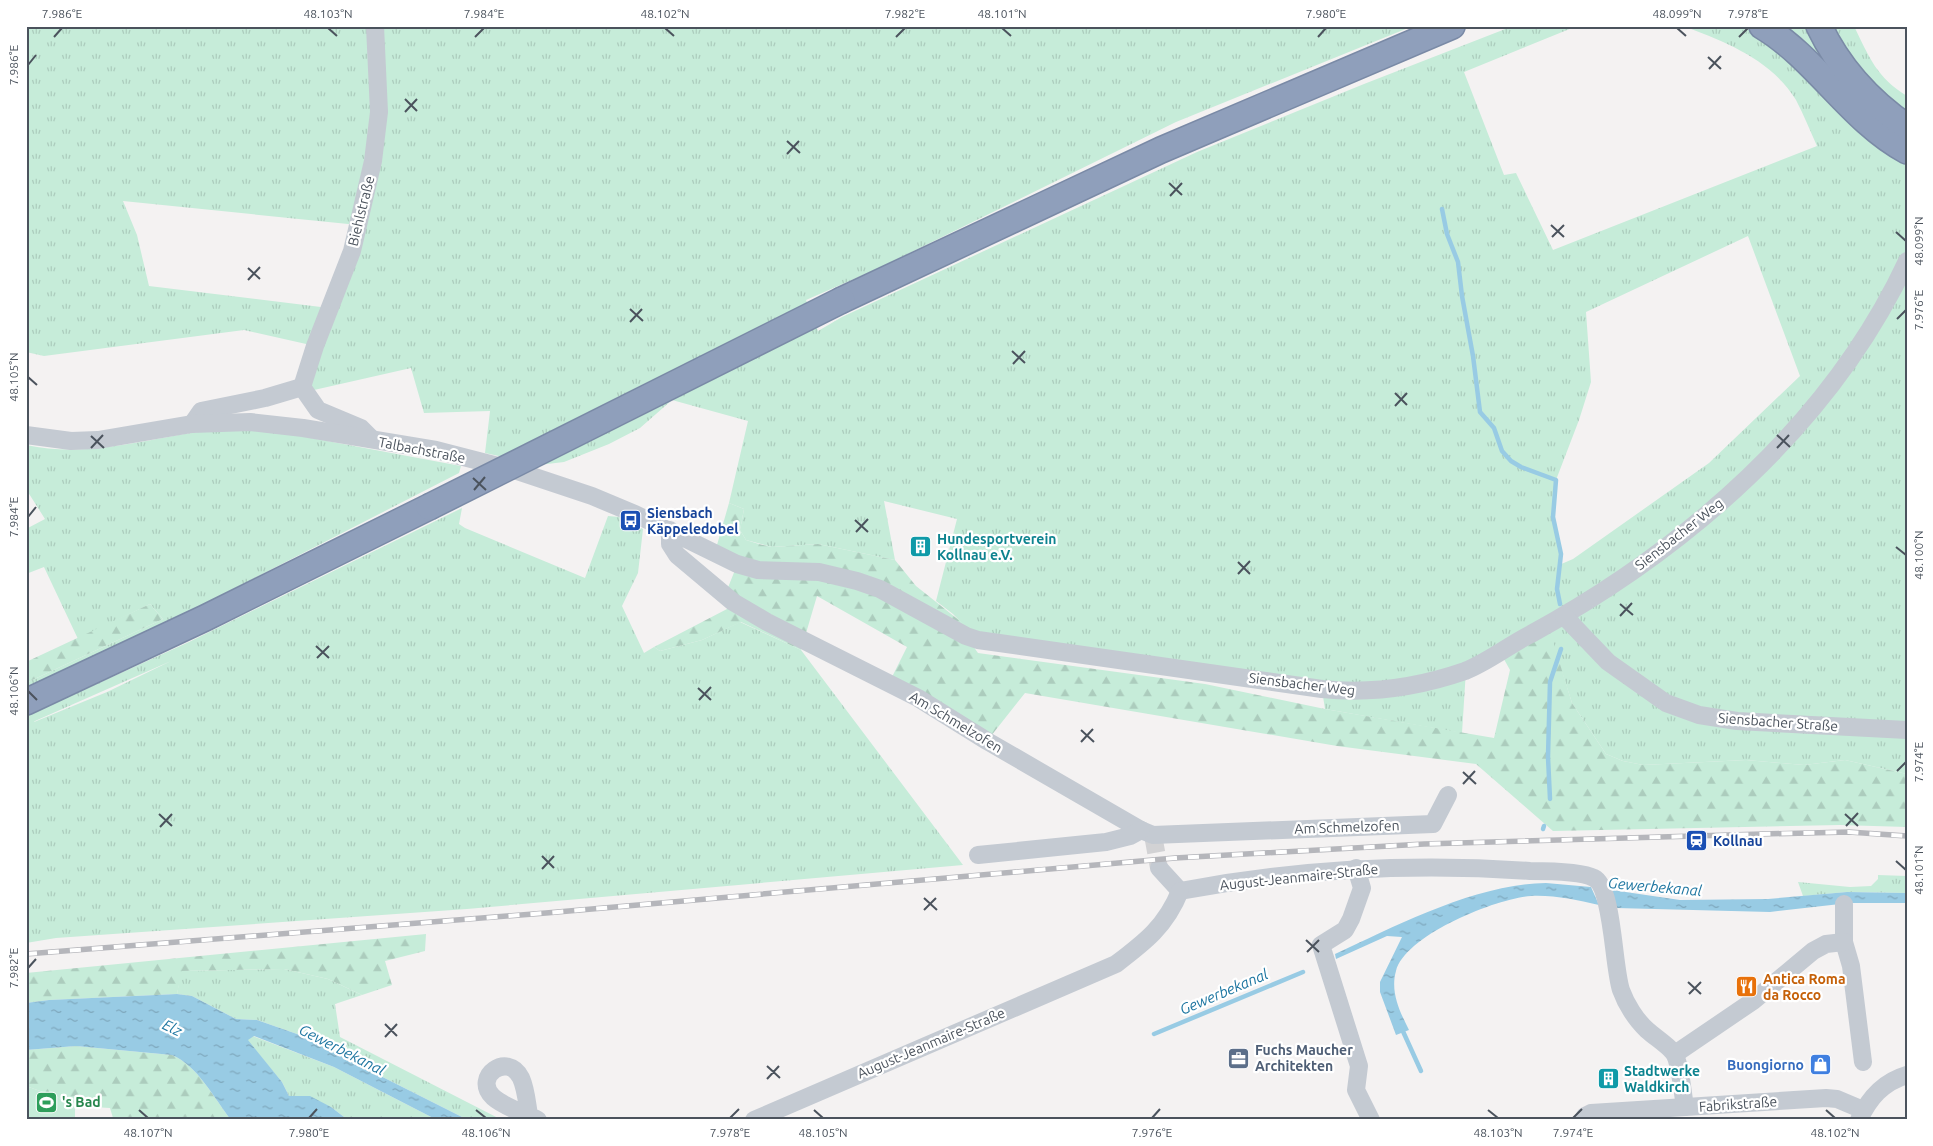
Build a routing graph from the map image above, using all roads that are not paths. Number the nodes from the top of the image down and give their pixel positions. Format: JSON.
{"nodes":[{"id":1,"x":375,"y":26,"type":"edge"},
{"id":2,"x":1452,"y":26,"type":"edge"},
{"id":3,"x":1762,"y":26,"type":"edge"},
{"id":4,"x":1819,"y":26,"type":"edge"},
{"id":5,"x":1907,"y":127,"type":"edge"},
{"id":6,"x":1907,"y":151,"type":"edge"},
{"id":7,"x":1907,"y":261,"type":"edge"},
{"id":8,"x":302,"y":387,"type":"junction"},
{"id":9,"x":192,"y":424,"type":"junction"},
{"id":10,"x":26,"y":435,"type":"edge"},
{"id":11,"x":372,"y":440,"type":"junction"},
{"id":12,"x":670,"y":530,"type":"junction"},
{"id":13,"x":1564,"y":616,"type":"junction"},
{"id":14,"x":26,"y":702,"type":"edge"},
{"id":15,"x":1907,"y":730,"type":"edge"},
{"id":16,"x":1448,"y":795,"type":"dead end"},
{"id":17,"x":1141,"y":830,"type":"junction"},
{"id":18,"x":978,"y":855,"type":"dead end"},
{"id":19,"x":1159,"y":868,"type":"tunnel mouth"},
{"id":20,"x":1356,"y":868,"type":"junction"},
{"id":21,"x":1180,"y":891,"type":"junction"},
{"id":22,"x":1844,"y":904,"type":"dead end"},
{"id":23,"x":1844,"y":942,"type":"junction"},
{"id":24,"x":1675,"y":1054,"type":"junction"},
{"id":25,"x":1863,"y":1062,"type":"dead end"},
{"id":26,"x":1907,"y":1075,"type":"edge"},
{"id":27,"x":1685,"y":1107,"type":"junction"},
{"id":28,"x":1861,"y":1115,"type":"edge"},
{"id":29,"x":754,"y":1120,"type":"edge"},
{"id":30,"x":1371,"y":1120,"type":"edge"},
{"id":31,"x":1583,"y":1120,"type":"edge"}],
"edges":[{"from":1,"to":8,"type":"street","name":"Biehlstraße"},
{"from":2,"to":14,"type":"highway","bridge":true},
{"from":3,"to":6,"type":"highway"},
{"from":4,"to":5,"type":"highway"},
{"from":7,"to":13,"type":"street","name":"Siensbacher Weg"},
{"from":8,"to":9,"type":"street"},
{"from":8,"to":11,"type":"street"},
{"from":9,"to":10,"type":"street","name":"Talbachstraße"},
{"from":9,"to":11,"type":"street","name":"Talbachstraße"},
{"from":11,"to":12,"type":"street","name":"Talbachstraße"},
{"from":12,"to":13,"type":"street","name":"Siensbacher Weg"},
{"from":12,"to":17,"type":"street","name":"Am Schmelzofen"},
{"from":13,"to":15,"type":"street","name":"Siensbacher Straße"},
{"from":16,"to":17,"type":"street","name":"Am Schmelzofen"},
{"from":17,"to":18,"type":"street"},
{"from":19,"to":21,"type":"street"},
{"from":20,"to":21,"type":"street","name":"August-Jeanmaire-Straße"},
{"from":20,"to":24,"type":"street","name":"August-Jeanmaire-Straße"},
{"from":20,"to":30,"type":"street"},
{"from":21,"to":29,"type":"street","name":"August-Jeanmaire-Straße"},
{"from":22,"to":23,"type":"street"},
{"from":23,"to":24,"type":"street"},
{"from":23,"to":25,"type":"street"},
{"from":24,"to":27,"type":"street"},
{"from":26,"to":28,"type":"street"},
{"from":27,"to":28,"type":"street","name":"Fabrikstraße"},
{"from":27,"to":31,"type":"street","name":"Fabrikstraße"}]}
